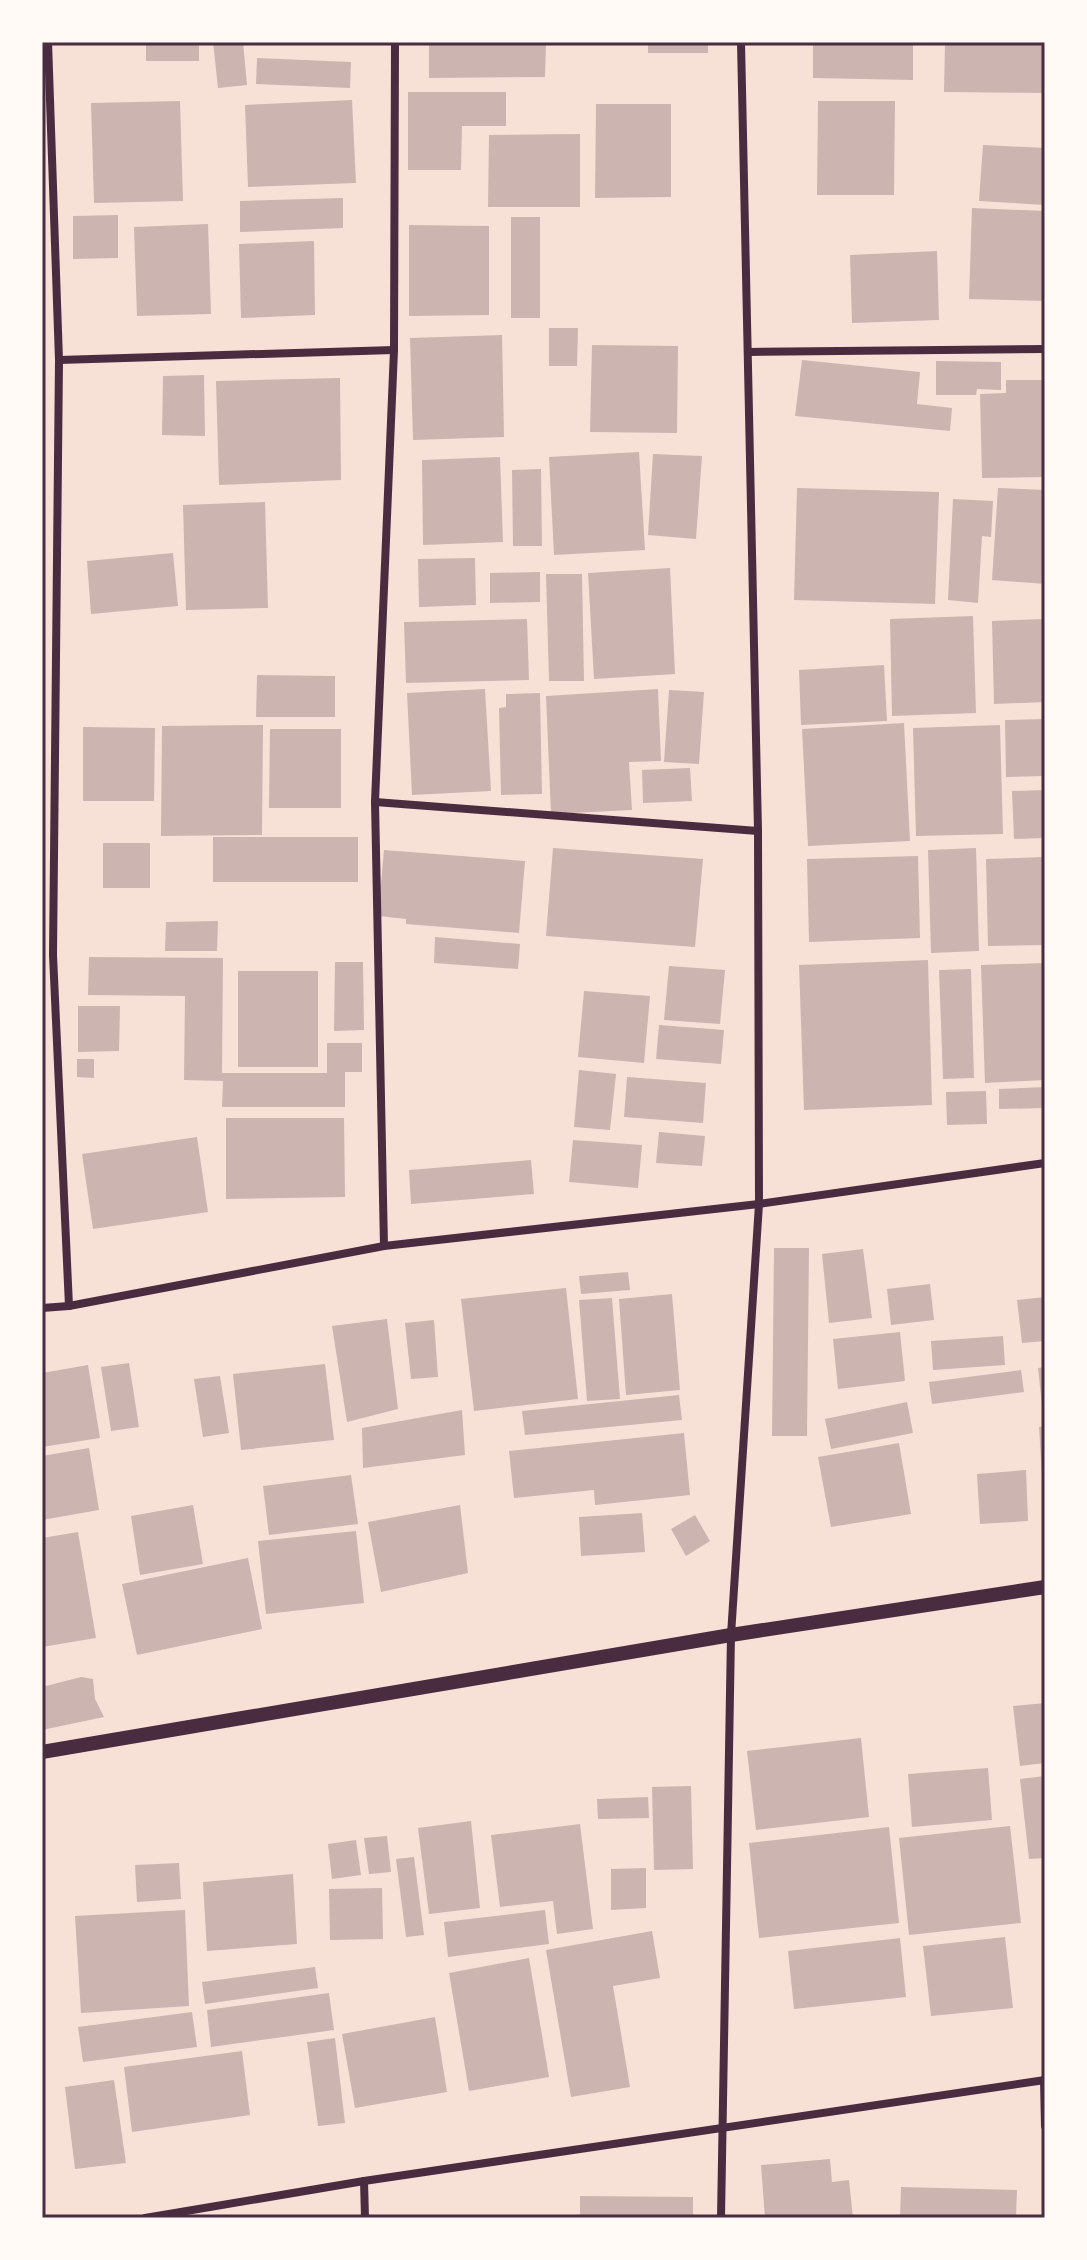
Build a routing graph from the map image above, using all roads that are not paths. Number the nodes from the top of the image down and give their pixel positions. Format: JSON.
{"nodes":[{"id":1,"x":48,"y":42,"type":"edge"},
{"id":2,"x":395,"y":42,"type":"edge"},
{"id":3,"x":741,"y":42,"type":"edge"},
{"id":4,"x":1045,"y":349,"type":"edge"},
{"id":5,"x":394,"y":350,"type":"junction"},
{"id":6,"x":748,"y":352,"type":"junction"},
{"id":7,"x":59,"y":360,"type":"junction"},
{"id":8,"x":375,"y":802,"type":"junction"},
{"id":9,"x":758,"y":831,"type":"junction"},
{"id":10,"x":1045,"y":1163,"type":"edge"},
{"id":11,"x":759,"y":1204,"type":"junction"},
{"id":12,"x":384,"y":1246,"type":"junction"},
{"id":13,"x":69,"y":1306,"type":"junction"},
{"id":14,"x":42,"y":1308,"type":"edge"},
{"id":15,"x":1045,"y":1587,"type":"edge"},
{"id":16,"x":731,"y":1635,"type":"junction"},
{"id":17,"x":42,"y":1752,"type":"edge"},
{"id":18,"x":1044,"y":2080,"type":"edge"},
{"id":19,"x":1045,"y":2126,"type":"edge"},
{"id":20,"x":721,"y":2129,"type":"junction"},
{"id":21,"x":364,"y":2181,"type":"junction"},
{"id":22,"x":145,"y":2218,"type":"edge"},
{"id":23,"x":365,"y":2218,"type":"edge"},
{"id":24,"x":721,"y":2218,"type":"edge"}],
"edges":[{"from":1,"to":7,"type":"street"},
{"from":2,"to":5,"type":"street"},
{"from":3,"to":6,"type":"street"},
{"from":4,"to":6,"type":"street"},
{"from":5,"to":7,"type":"street"},
{"from":5,"to":8,"type":"street"},
{"from":6,"to":9,"type":"street"},
{"from":7,"to":13,"type":"street"},
{"from":8,"to":9,"type":"street"},
{"from":8,"to":12,"type":"street"},
{"from":9,"to":11,"type":"street"},
{"from":10,"to":11,"type":"street"},
{"from":11,"to":12,"type":"street"},
{"from":11,"to":16,"type":"street"},
{"from":12,"to":13,"type":"street"},
{"from":13,"to":14,"type":"street"},
{"from":15,"to":16,"type":"street"},
{"from":16,"to":17,"type":"street"},
{"from":16,"to":20,"type":"street"},
{"from":18,"to":19,"type":"street"},
{"from":18,"to":20,"type":"street"},
{"from":20,"to":21,"type":"street"},
{"from":20,"to":24,"type":"street"},
{"from":21,"to":22,"type":"street"},
{"from":21,"to":23,"type":"street"}]}
